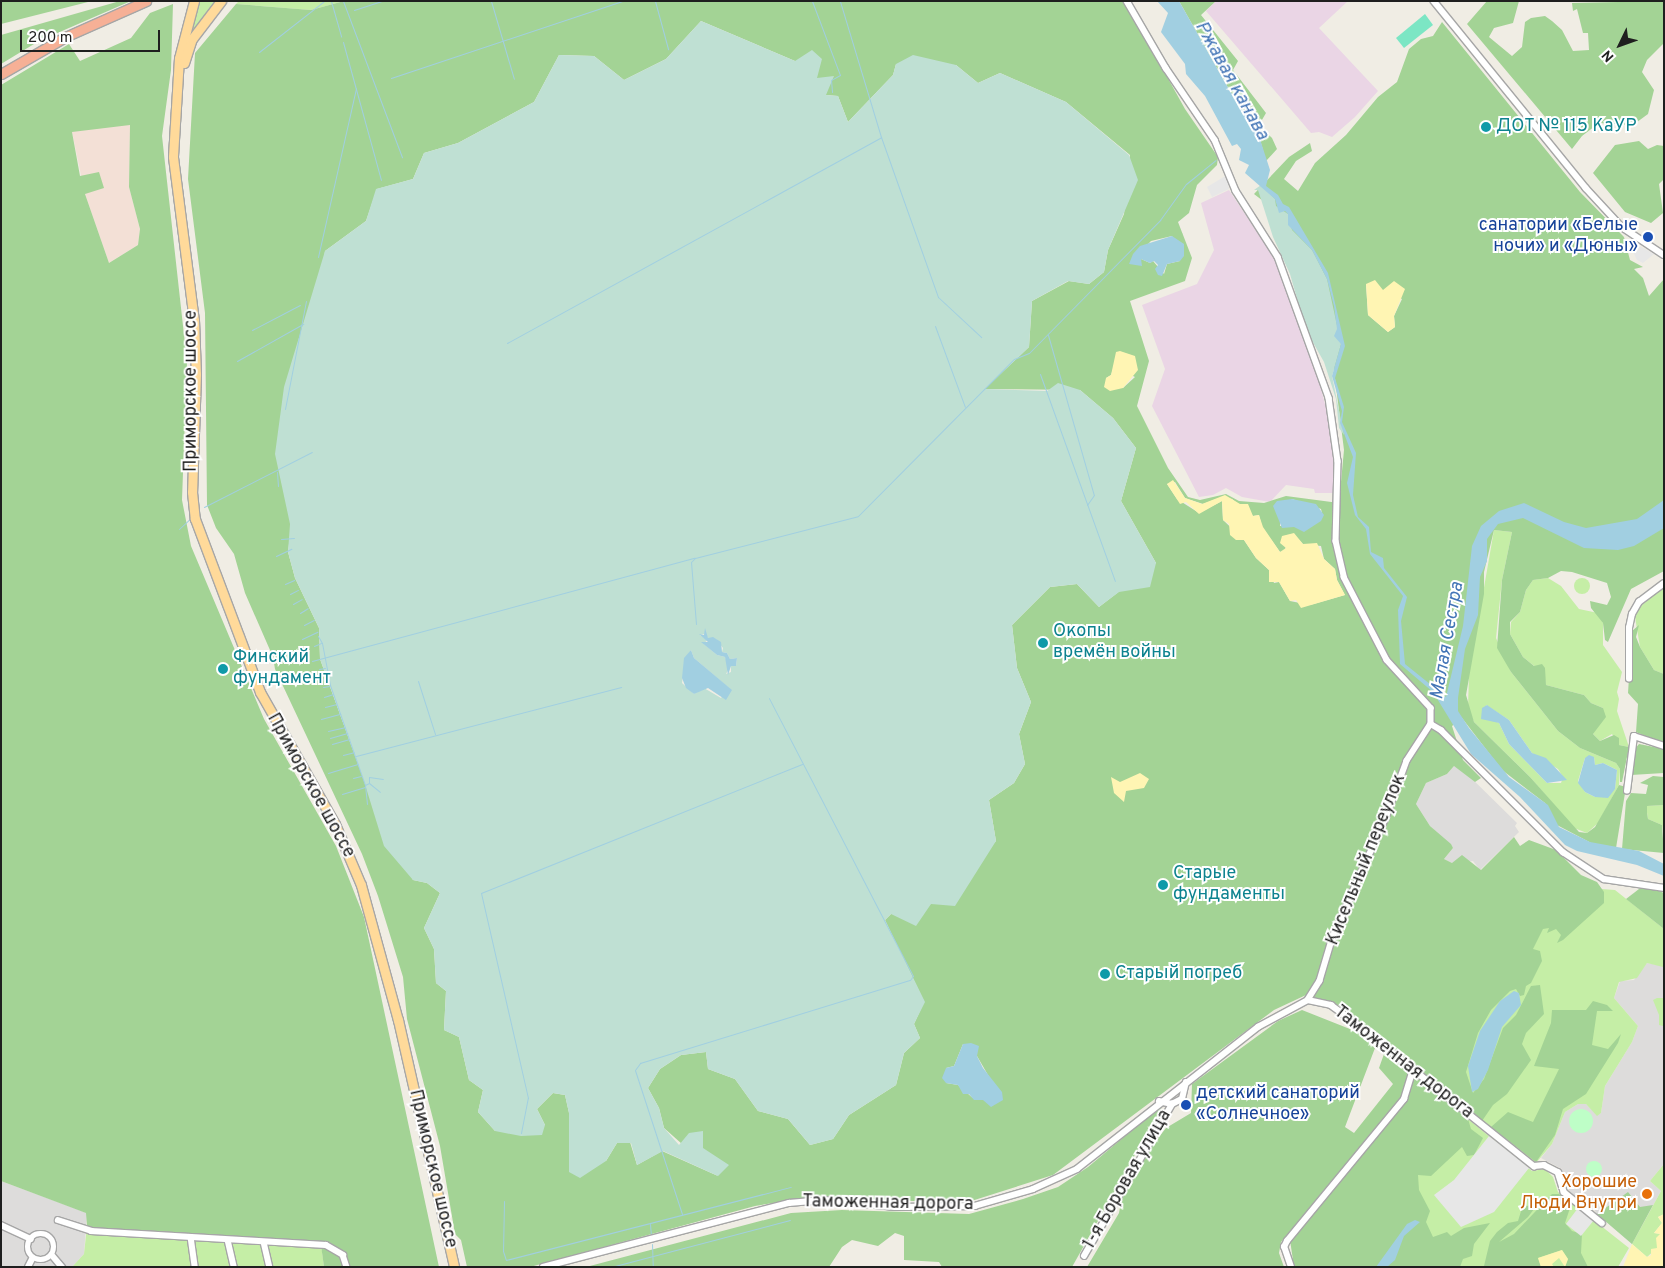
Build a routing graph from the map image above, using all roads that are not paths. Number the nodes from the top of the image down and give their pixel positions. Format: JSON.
{"nodes":[{"id":1,"x":146,"y":1,"type":"edge"},
{"id":2,"x":194,"y":1,"type":"edge"},
{"id":3,"x":221,"y":1,"type":"edge"},
{"id":4,"x":1128,"y":1,"type":"edge"},
{"id":5,"x":1434,"y":1,"type":"edge"},
{"id":6,"x":1,"y":74,"type":"edge"},
{"id":7,"x":175,"y":97,"type":"junction"},
{"id":8,"x":1660,"y":251,"type":"edge"},
{"id":9,"x":1664,"y":583,"type":"edge"},
{"id":10,"x":1629,"y":679,"type":"dead end"},
{"id":11,"x":1431,"y":724,"type":"junction"},
{"id":12,"x":1664,"y":746,"type":"edge"},
{"id":13,"x":1627,"y":791,"type":"dead end"},
{"id":14,"x":1664,"y":888,"type":"edge"},
{"id":15,"x":1308,"y":1000,"type":"junction"},
{"id":16,"x":1413,"y":1070,"type":"junction"},
{"id":17,"x":1186,"y":1082,"type":"junction"},
{"id":18,"x":1159,"y":1101,"type":"junction"},
{"id":19,"x":1172,"y":1104,"type":"junction"},
{"id":20,"x":58,"y":1220,"type":"dead end"},
{"id":21,"x":1602,"y":1223,"type":"dead end"},
{"id":22,"x":1,"y":1225,"type":"edge"},
{"id":23,"x":191,"y":1238,"type":"junction"},
{"id":24,"x":31,"y":1239,"type":"junction"},
{"id":25,"x":228,"y":1240,"type":"junction"},
{"id":26,"x":264,"y":1242,"type":"junction"},
{"id":27,"x":52,"y":1255,"type":"junction"},
{"id":28,"x":1084,"y":1256,"type":"dead end"},
{"id":29,"x":32,"y":1259,"type":"junction"},
{"id":30,"x":28,"y":1267,"type":"edge"},
{"id":31,"x":62,"y":1267,"type":"edge"},
{"id":32,"x":195,"y":1267,"type":"edge"},
{"id":33,"x":234,"y":1267,"type":"edge"},
{"id":34,"x":270,"y":1267,"type":"edge"},
{"id":35,"x":347,"y":1267,"type":"edge"},
{"id":36,"x":454,"y":1267,"type":"edge"},
{"id":37,"x":543,"y":1267,"type":"edge"},
{"id":38,"x":1291,"y":1267,"type":"edge"}],
"edges":[{"from":1,"to":6,"type":"highway"},
{"from":2,"to":7,"type":"main road","name":"Приморское шоссе"},
{"from":3,"to":7,"type":"main road","name":"Приморское шоссе"},
{"from":4,"to":11,"type":"street"},
{"from":5,"to":8,"type":"street"},
{"from":7,"to":36,"type":"main road","name":"Приморское шоссе"},
{"from":9,"to":10,"type":"street"},
{"from":11,"to":14,"type":"street"},
{"from":11,"to":15,"type":"street","name":"Кисельный переулок"},
{"from":12,"to":13,"type":"street"},
{"from":15,"to":16,"type":"street","name":"Таможенная дорога"},
{"from":15,"to":17,"type":"street","name":"Таможенная дорога"},
{"from":16,"to":21,"type":"street","name":"Таможенная дорога"},
{"from":16,"to":38,"type":"street"},
{"from":17,"to":18,"type":"street","name":"Таможенная дорога"},
{"from":17,"to":19,"type":"street","name":"1-я Боровая улица"},
{"from":18,"to":19,"type":"street"},
{"from":18,"to":37,"type":"street","name":"Таможенная дорога"},
{"from":19,"to":28,"type":"street","name":"1-я Боровая улица"},
{"from":20,"to":23,"type":"street"},
{"from":22,"to":24,"type":"street"},
{"from":23,"to":25,"type":"street"},
{"from":23,"to":32,"type":"street"},
{"from":24,"to":27,"type":"street"},
{"from":24,"to":29,"type":"street"},
{"from":25,"to":26,"type":"street"},
{"from":25,"to":33,"type":"street"},
{"from":26,"to":34,"type":"street"},
{"from":26,"to":35,"type":"street"},
{"from":27,"to":29,"type":"street"},
{"from":27,"to":31,"type":"street"},
{"from":29,"to":30,"type":"street"}]}
